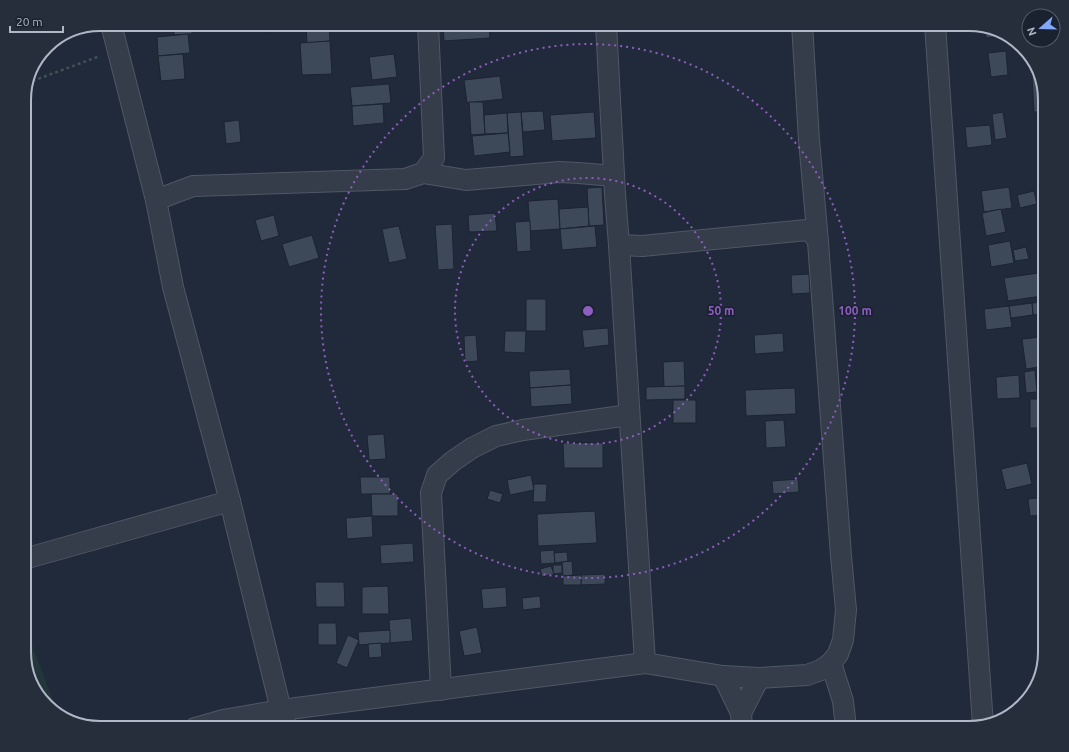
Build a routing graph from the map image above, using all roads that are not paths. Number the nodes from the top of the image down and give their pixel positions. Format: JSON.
{"nodes":[{"id":1,"x":113,"y":31,"type":"edge"},
{"id":2,"x":428,"y":31,"type":"edge"},
{"id":3,"x":606,"y":31,"type":"edge"},
{"id":4,"x":802,"y":31,"type":"edge"},
{"id":5,"x":934,"y":31,"type":"edge"},
{"id":6,"x":423,"y":173,"type":"junction"},
{"id":7,"x":614,"y":176,"type":"junction"},
{"id":8,"x":156,"y":200,"type":"junction"},
{"id":9,"x":818,"y":242,"type":"junction"},
{"id":10,"x":619,"y":245,"type":"junction"},
{"id":11,"x":629,"y":415,"type":"junction"},
{"id":12,"x":230,"y":501,"type":"junction"},
{"id":13,"x":31,"y":557,"type":"edge"},
{"id":14,"x":645,"y":663,"type":"junction"},
{"id":15,"x":831,"y":663,"type":"junction"},
{"id":16,"x":723,"y":676,"type":"junction"},
{"id":17,"x":759,"y":678,"type":"junction"},
{"id":18,"x":441,"y":690,"type":"junction"},
{"id":19,"x":284,"y":719,"type":"edge"},
{"id":20,"x":983,"y":719,"type":"edge"},
{"id":21,"x":220,"y":721,"type":"edge"},
{"id":22,"x":742,"y":721,"type":"edge"},
{"id":23,"x":845,"y":721,"type":"edge"}],
"edges":[{"from":1,"to":8,"type":"street"},
{"from":2,"to":6,"type":"street"},
{"from":3,"to":7,"type":"street"},
{"from":4,"to":9,"type":"street"},
{"from":5,"to":20,"type":"street"},
{"from":6,"to":7,"type":"street"},
{"from":6,"to":8,"type":"street"},
{"from":7,"to":10,"type":"street"},
{"from":8,"to":12,"type":"street"},
{"from":9,"to":10,"type":"street"},
{"from":9,"to":15,"type":"street"},
{"from":10,"to":11,"type":"street"},
{"from":11,"to":14,"type":"street"},
{"from":11,"to":18,"type":"street"},
{"from":12,"to":13,"type":"street"},
{"from":12,"to":19,"type":"street"},
{"from":14,"to":16,"type":"street"},
{"from":14,"to":18,"type":"street"},
{"from":15,"to":17,"type":"street"},
{"from":15,"to":23,"type":"street"},
{"from":16,"to":17,"type":"street"},
{"from":16,"to":22,"type":"street"},
{"from":17,"to":22,"type":"street"},
{"from":18,"to":19,"type":"street"},
{"from":19,"to":21,"type":"street"}]}
